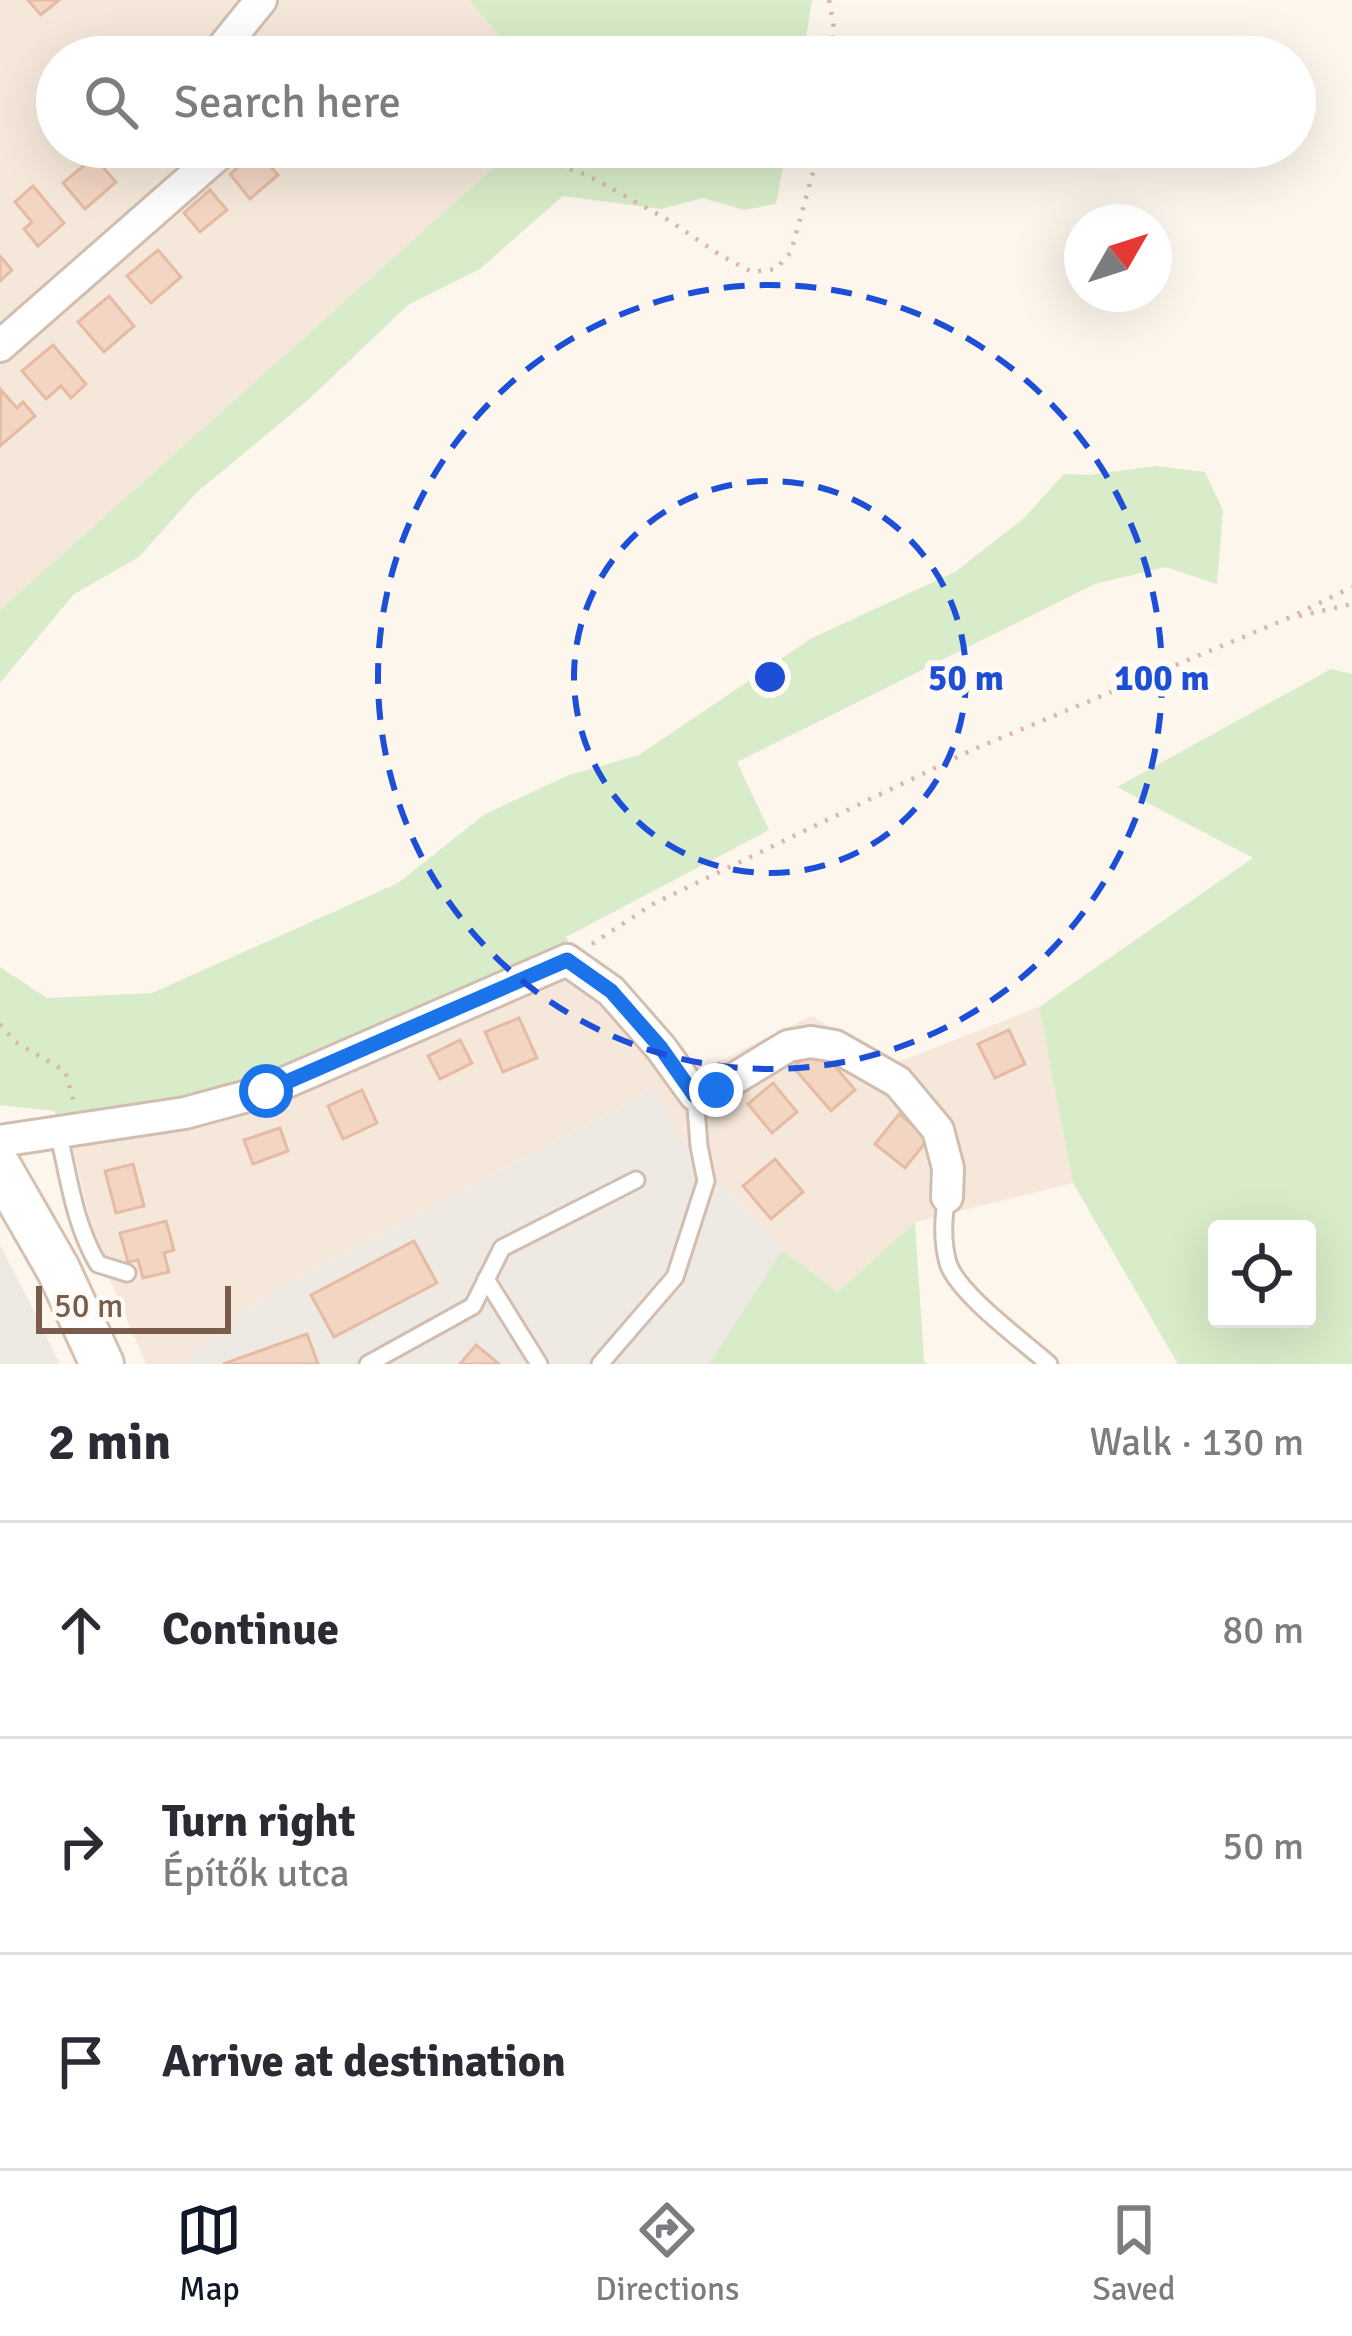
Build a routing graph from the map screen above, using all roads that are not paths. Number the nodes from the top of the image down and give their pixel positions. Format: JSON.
{"nodes":[{"id":1,"x":261,"y":0,"type":"edge"},
{"id":2,"x":232,"y":36,"type":"edge"},
{"id":3,"x":203,"y":168,"type":"edge"},
{"id":4,"x":0,"y":346,"type":"edge"},
{"id":5,"x":694,"y":1095,"type":"junction"},
{"id":6,"x":70,"y":1130,"type":"junction"},
{"id":7,"x":0,"y":1141,"type":"edge"},
{"id":8,"x":0,"y":1168,"type":"edge"},
{"id":9,"x":636,"y":1180,"type":"dead end"},
{"id":10,"x":947,"y":1196,"type":"joint"},
{"id":11,"x":127,"y":1273,"type":"dead end"},
{"id":12,"x":487,"y":1279,"type":"junction"},
{"id":13,"x":101,"y":1364,"type":"edge"},
{"id":14,"x":368,"y":1364,"type":"edge"},
{"id":15,"x":538,"y":1364,"type":"edge"},
{"id":16,"x":600,"y":1364,"type":"edge"},
{"id":17,"x":1049,"y":1364,"type":"edge"}],
"edges":[{"from":1,"to":2,"type":"street"},
{"from":3,"to":4,"type":"street"},
{"from":5,"to":6,"type":"street"},
{"from":5,"to":10,"type":"street"},
{"from":5,"to":16,"type":"lane"},
{"from":6,"to":7,"type":"street"},
{"from":6,"to":11,"type":"lane"},
{"from":8,"to":13,"type":"main road"},
{"from":9,"to":12,"type":"lane"},
{"from":10,"to":17,"type":"lane"},
{"from":12,"to":14,"type":"lane"},
{"from":12,"to":15,"type":"lane"}]}
